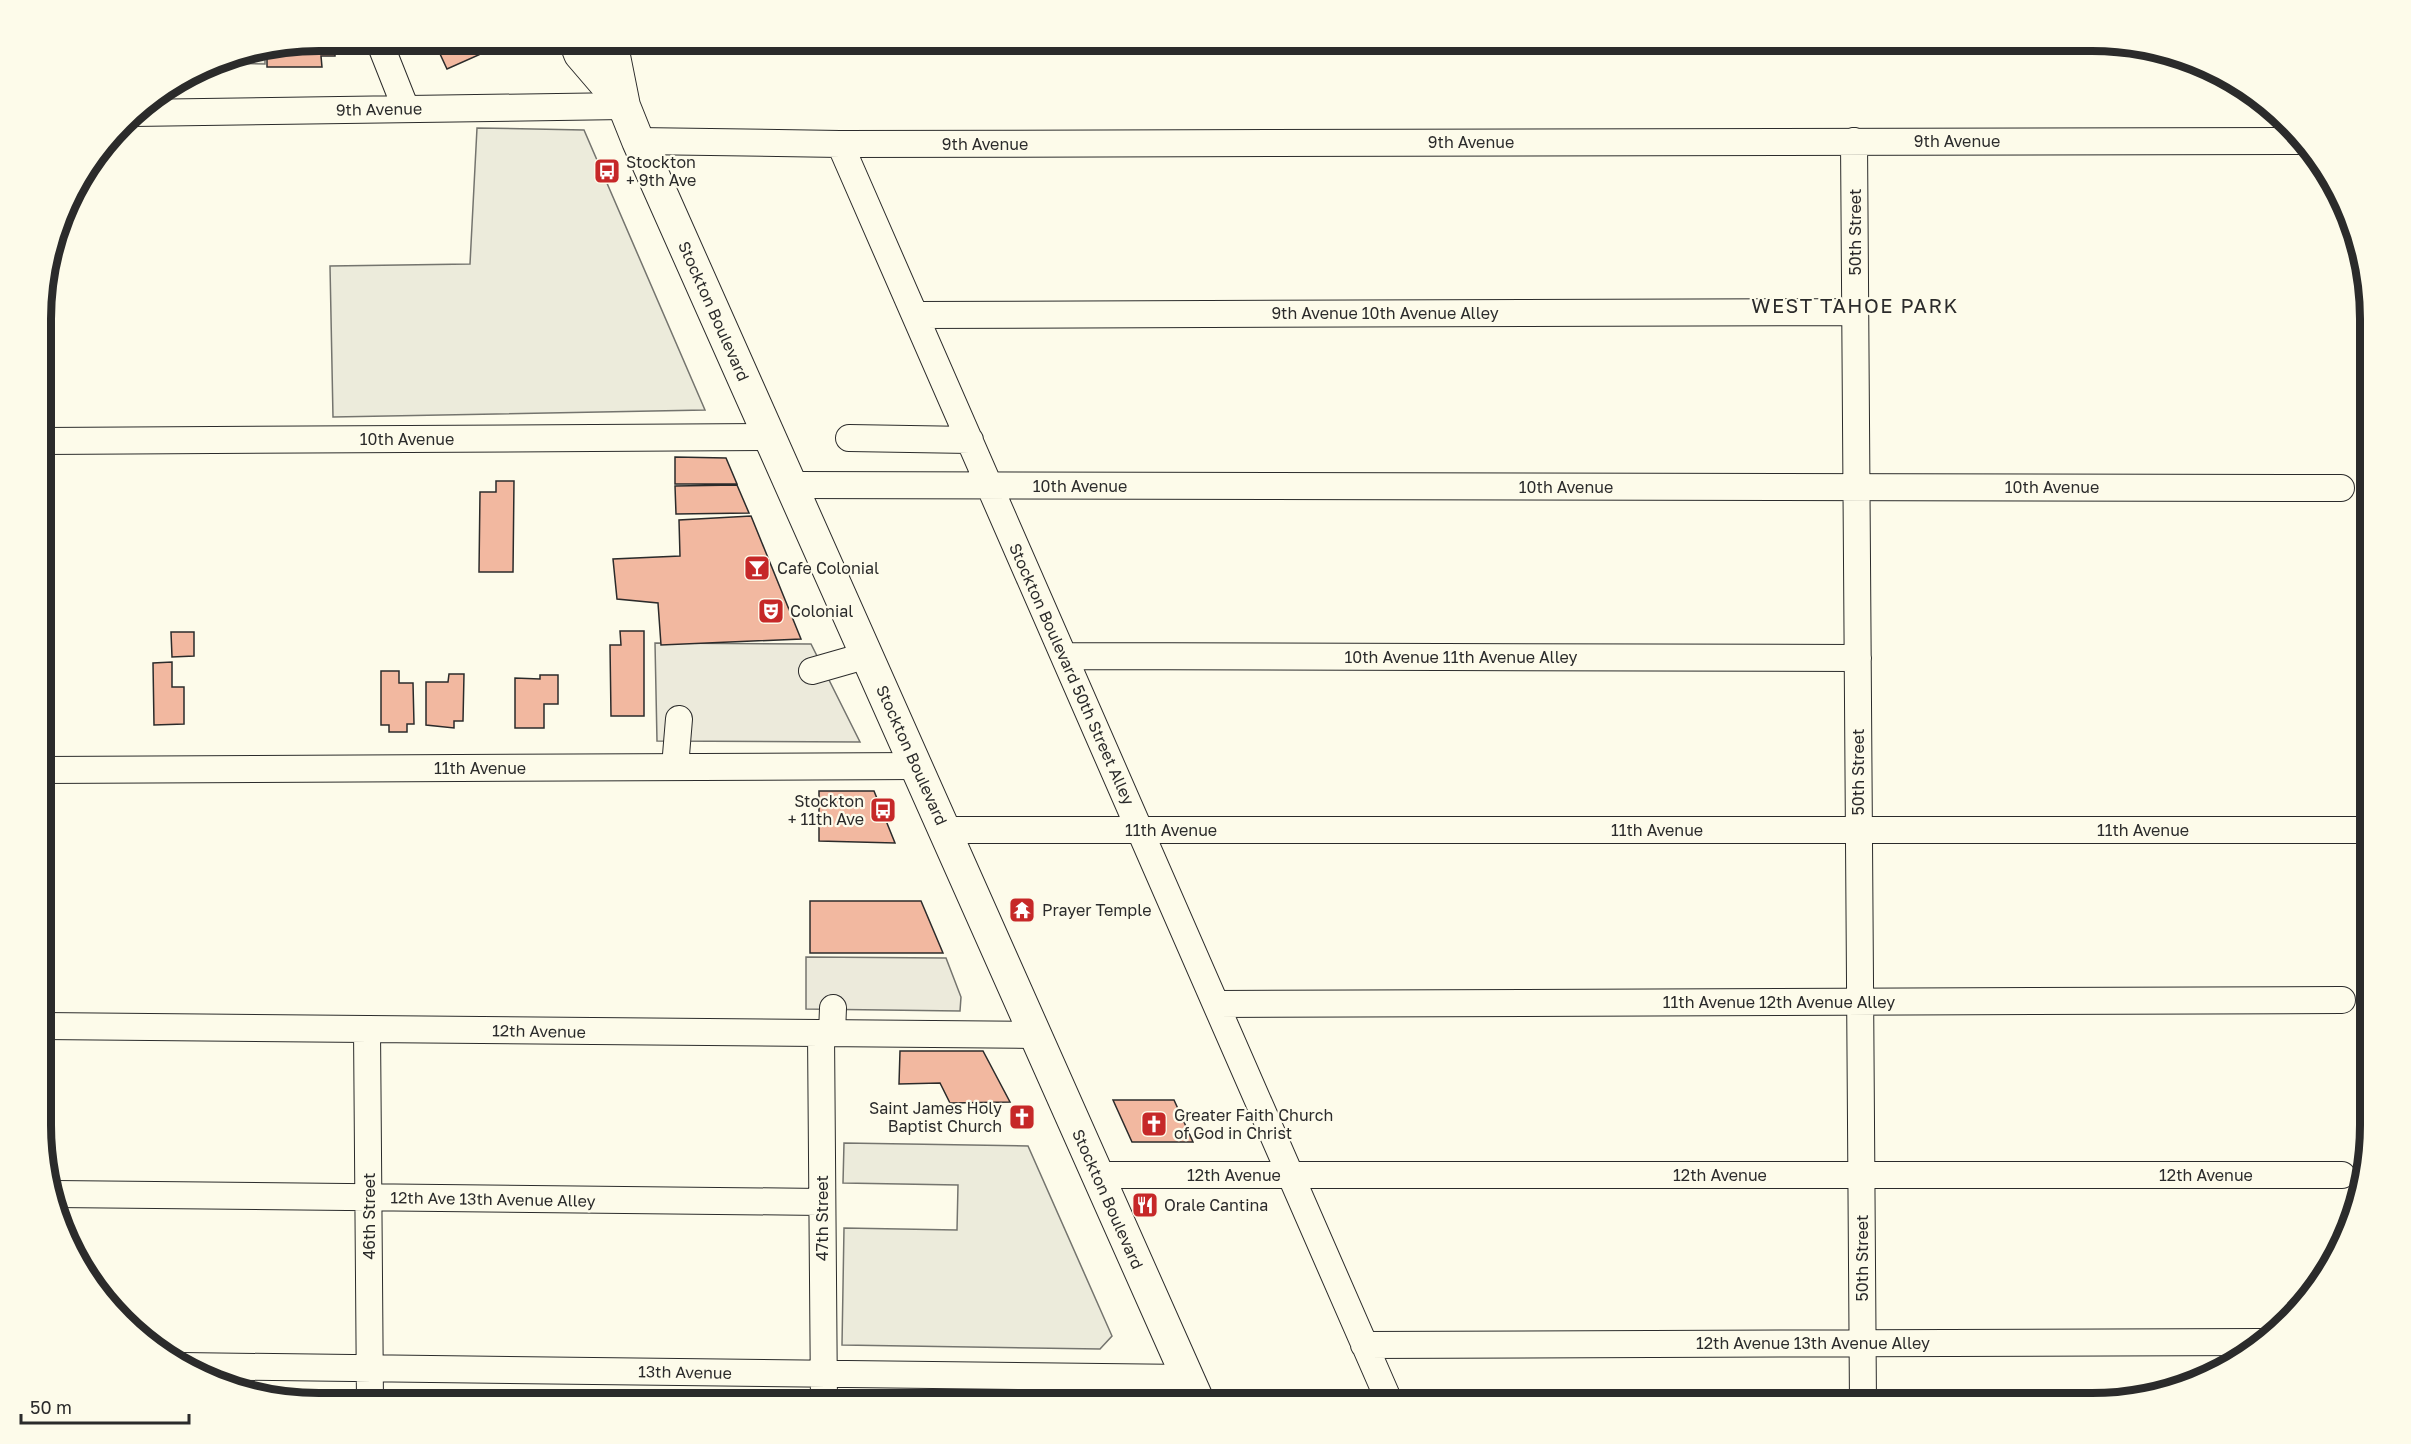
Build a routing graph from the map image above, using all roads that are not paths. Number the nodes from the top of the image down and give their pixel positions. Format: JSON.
{"nodes":[{"id":1,"x":383,"y":51,"type":"edge"},
{"id":2,"x":579,"y":51,"type":"edge"},
{"id":3,"x":613,"y":51,"type":"edge"},
{"id":4,"x":624,"y":106,"type":"junction"},
{"id":5,"x":406,"y":109,"type":"junction"},
{"id":6,"x":148,"y":113,"type":"edge"},
{"id":7,"x":638,"y":141,"type":"junction"},
{"id":8,"x":1854,"y":141,"type":"junction"},
{"id":9,"x":2292,"y":141,"type":"edge"},
{"id":10,"x":840,"y":144,"type":"junction"},
{"id":11,"x":1855,"y":312,"type":"junction"},
{"id":12,"x":915,"y":315,"type":"junction"},
{"id":13,"x":771,"y":437,"type":"junction"},
{"id":14,"x":849,"y":438,"type":"dead end"},
{"id":15,"x":970,"y":440,"type":"junction"},
{"id":16,"x":51,"y":441,"type":"edge"},
{"id":17,"x":792,"y":485,"type":"junction"},
{"id":18,"x":990,"y":486,"type":"junction"},
{"id":19,"x":1857,"y":487,"type":"junction"},
{"id":20,"x":2341,"y":488,"type":"dead end"},
{"id":21,"x":867,"y":655,"type":"junction"},
{"id":22,"x":1064,"y":656,"type":"junction"},
{"id":23,"x":1858,"y":658,"type":"junction"},
{"id":24,"x":812,"y":671,"type":"dead end"},
{"id":25,"x":679,"y":718,"type":"dead end"},
{"id":26,"x":917,"y":766,"type":"junction"},
{"id":27,"x":675,"y":767,"type":"junction"},
{"id":28,"x":51,"y":770,"type":"edge"},
{"id":29,"x":945,"y":830,"type":"junction"},
{"id":30,"x":1140,"y":830,"type":"junction"},
{"id":31,"x":1859,"y":830,"type":"junction"},
{"id":32,"x":2360,"y":830,"type":"edge"},
{"id":33,"x":2342,"y":1000,"type":"dead end"},
{"id":34,"x":1860,"y":1001,"type":"junction"},
{"id":35,"x":1216,"y":1004,"type":"junction"},
{"id":36,"x":833,"y":1008,"type":"dead end"},
{"id":37,"x":51,"y":1026,"type":"edge"},
{"id":38,"x":367,"y":1029,"type":"junction"},
{"id":39,"x":827,"y":1033,"type":"junction"},
{"id":40,"x":1036,"y":1035,"type":"junction"},
{"id":41,"x":1098,"y":1175,"type":"junction"},
{"id":42,"x":1290,"y":1175,"type":"junction"},
{"id":43,"x":1861,"y":1175,"type":"junction"},
{"id":44,"x":2342,"y":1175,"type":"dead end"},
{"id":45,"x":60,"y":1194,"type":"edge"},
{"id":46,"x":369,"y":1197,"type":"junction"},
{"id":47,"x":822,"y":1202,"type":"junction"},
{"id":48,"x":2249,"y":1342,"type":"edge"},
{"id":49,"x":1862,"y":1343,"type":"junction"},
{"id":50,"x":1364,"y":1345,"type":"junction"},
{"id":51,"x":204,"y":1366,"type":"edge"},
{"id":52,"x":370,"y":1369,"type":"junction"},
{"id":53,"x":824,"y":1374,"type":"junction"},
{"id":54,"x":1194,"y":1391,"type":"edge"},
{"id":55,"x":370,"y":1393,"type":"edge"},
{"id":56,"x":824,"y":1393,"type":"edge"},
{"id":57,"x":1386,"y":1393,"type":"edge"},
{"id":58,"x":1863,"y":1393,"type":"edge"}],
"edges":[{"from":1,"to":5,"type":"street"},
{"from":2,"to":4,"type":"main road","name":"Stockton Boulevard"},
{"from":3,"to":4,"type":"main road","name":"Stockton Boulevard"},
{"from":4,"to":5,"type":"street","name":"9th Avenue"},
{"from":4,"to":7,"type":"main road","name":"Stockton Boulevard"},
{"from":5,"to":6,"type":"street","name":"9th Avenue"},
{"from":7,"to":10,"type":"street","name":"9th Avenue"},
{"from":7,"to":13,"type":"main road","name":"Stockton Boulevard"},
{"from":8,"to":9,"type":"street","name":"9th Avenue"},
{"from":8,"to":10,"type":"street","name":"9th Avenue"},
{"from":8,"to":11,"type":"street","name":"50th Street"},
{"from":10,"to":12,"type":"street","name":"Stockton Boulevard 50th Street Alley"},
{"from":11,"to":12,"type":"street","name":"9th Avenue 10th Avenue Alley"},
{"from":11,"to":19,"type":"street","name":"50th Street"},
{"from":12,"to":15,"type":"street","name":"Stockton Boulevard 50th Street Alley"},
{"from":13,"to":16,"type":"street","name":"10th Avenue"},
{"from":13,"to":17,"type":"main road","name":"Stockton Boulevard"},
{"from":14,"to":15,"type":"street"},
{"from":15,"to":18,"type":"street","name":"Stockton Boulevard 50th Street Alley"},
{"from":17,"to":18,"type":"street","name":"10th Avenue"},
{"from":17,"to":21,"type":"main road","name":"Stockton Boulevard"},
{"from":18,"to":19,"type":"street","name":"10th Avenue"},
{"from":18,"to":22,"type":"street","name":"Stockton Boulevard 50th Street Alley"},
{"from":19,"to":20,"type":"street","name":"10th Avenue"},
{"from":19,"to":23,"type":"street","name":"50th Street"},
{"from":21,"to":24,"type":"street"},
{"from":21,"to":26,"type":"main road","name":"Stockton Boulevard"},
{"from":22,"to":23,"type":"street","name":"10th Avenue 11th Avenue Alley"},
{"from":22,"to":30,"type":"street","name":"Stockton Boulevard 50th Street Alley"},
{"from":23,"to":31,"type":"street","name":"50th Street"},
{"from":25,"to":27,"type":"street"},
{"from":26,"to":27,"type":"street","name":"11th Avenue"},
{"from":26,"to":29,"type":"main road","name":"Stockton Boulevard"},
{"from":27,"to":28,"type":"street","name":"11th Avenue"},
{"from":29,"to":30,"type":"street","name":"11th Avenue"},
{"from":29,"to":40,"type":"main road","name":"Stockton Boulevard"},
{"from":30,"to":31,"type":"street","name":"11th Avenue"},
{"from":30,"to":35,"type":"street","name":"Stockton Boulevard 50th Street Alley"},
{"from":31,"to":32,"type":"street","name":"11th Avenue"},
{"from":31,"to":34,"type":"street","name":"50th Street"},
{"from":33,"to":34,"type":"street","name":"11th Avenue 12th Avenue Alley"},
{"from":34,"to":35,"type":"street","name":"11th Avenue 12th Avenue Alley"},
{"from":34,"to":43,"type":"street","name":"50th Street"},
{"from":35,"to":42,"type":"street","name":"Stockton Boulevard 50th Street Alley"},
{"from":36,"to":39,"type":"street","name":"47th Street"},
{"from":37,"to":38,"type":"street","name":"12th Avenue"},
{"from":38,"to":39,"type":"street","name":"12th Avenue"},
{"from":38,"to":46,"type":"street","name":"46th Street"},
{"from":39,"to":40,"type":"street","name":"12th Avenue"},
{"from":39,"to":47,"type":"street","name":"47th Street"},
{"from":40,"to":41,"type":"main road","name":"Stockton Boulevard"},
{"from":41,"to":42,"type":"street","name":"12th Avenue"},
{"from":41,"to":54,"type":"main road","name":"Stockton Boulevard"},
{"from":42,"to":43,"type":"street","name":"12th Avenue"},
{"from":42,"to":50,"type":"street","name":"Stockton Boulevard 50th Street Alley"},
{"from":43,"to":44,"type":"street","name":"12th Avenue"},
{"from":43,"to":49,"type":"street","name":"50th Street"},
{"from":45,"to":46,"type":"street","name":"12th Ave 13th Avenue Alley"},
{"from":46,"to":47,"type":"street","name":"12th Ave 13th Avenue Alley"},
{"from":46,"to":52,"type":"street","name":"46th Street"},
{"from":47,"to":53,"type":"street","name":"47th Street"},
{"from":48,"to":49,"type":"street","name":"12th Avenue 13th Avenue Alley"},
{"from":49,"to":50,"type":"street","name":"12th Avenue 13th Avenue Alley"},
{"from":49,"to":58,"type":"street","name":"50th Street"},
{"from":50,"to":57,"type":"street","name":"Stockton Boulevard 50th Street Alley"},
{"from":51,"to":52,"type":"street","name":"13th Avenue"},
{"from":52,"to":53,"type":"street","name":"13th Avenue"},
{"from":52,"to":55,"type":"street","name":"46th Street"},
{"from":53,"to":54,"type":"street","name":"13th Avenue"},
{"from":53,"to":56,"type":"street","name":"47th Street"}]}
